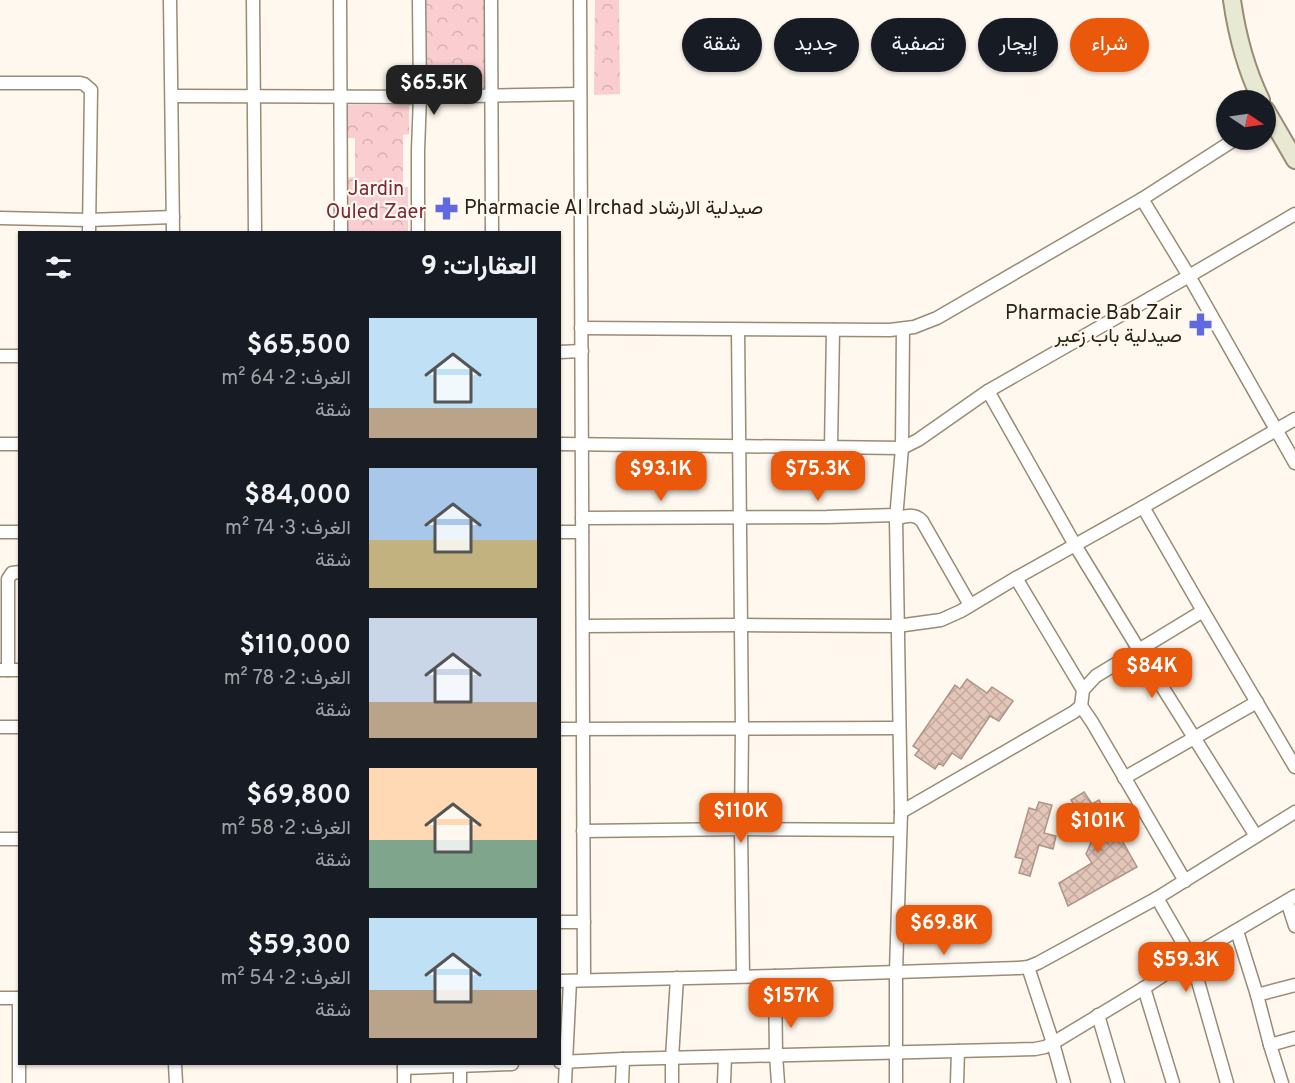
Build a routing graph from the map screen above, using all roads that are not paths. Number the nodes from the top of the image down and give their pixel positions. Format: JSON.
{"nodes":[{"id":1,"x":170,"y":0,"type":"edge"},
{"id":2,"x":253,"y":0,"type":"edge"},
{"id":3,"x":340,"y":0,"type":"edge"},
{"id":4,"x":419,"y":0,"type":"edge"},
{"id":5,"x":491,"y":0,"type":"edge"},
{"id":6,"x":580,"y":0,"type":"edge"},
{"id":7,"x":1232,"y":0,"type":"edge"},
{"id":8,"x":0,"y":83,"type":"edge"},
{"id":9,"x":1256,"y":90,"type":"edge"},
{"id":10,"x":580,"y":94,"type":"junction"},
{"id":11,"x":172,"y":96,"type":"junction"},
{"id":12,"x":340,"y":96,"type":"junction"},
{"id":13,"x":491,"y":96,"type":"junction"},
{"id":14,"x":253,"y":97,"type":"junction"},
{"id":15,"x":420,"y":97,"type":"junction"},
{"id":16,"x":1276,"y":129,"type":"edge"},
{"id":17,"x":1218,"y":150,"type":"edge"},
{"id":18,"x":1295,"y":160,"type":"edge"},
{"id":19,"x":1142,"y":199,"type":"junction"},
{"id":20,"x":1295,"y":214,"type":"edge"},
{"id":21,"x":173,"y":217,"type":"junction"},
{"id":22,"x":0,"y":218,"type":"edge"},
{"id":23,"x":89,"y":226,"type":"edge"},
{"id":24,"x":173,"y":231,"type":"edge"},
{"id":25,"x":255,"y":231,"type":"edge"},
{"id":26,"x":341,"y":231,"type":"edge"},
{"id":27,"x":418,"y":231,"type":"edge"},
{"id":28,"x":492,"y":231,"type":"edge"},
{"id":29,"x":1190,"y":276,"type":"junction"},
{"id":30,"x":581,"y":328,"type":"junction"},
{"id":31,"x":903,"y":329,"type":"junction"},
{"id":32,"x":738,"y":330,"type":"junction"},
{"id":33,"x":833,"y":330,"type":"junction"},
{"id":34,"x":582,"y":351,"type":"junction"},
{"id":35,"x":561,"y":352,"type":"edge"},
{"id":36,"x":0,"y":356,"type":"edge"},
{"id":37,"x":18,"y":356,"type":"edge"},
{"id":38,"x":988,"y":391,"type":"junction"},
{"id":39,"x":1295,"y":419,"type":"edge"},
{"id":40,"x":1276,"y":430,"type":"junction"},
{"id":41,"x":0,"y":444,"type":"edge"},
{"id":42,"x":18,"y":444,"type":"edge"},
{"id":43,"x":561,"y":444,"type":"edge"},
{"id":44,"x":582,"y":445,"type":"junction"},
{"id":45,"x":739,"y":446,"type":"junction"},
{"id":46,"x":831,"y":447,"type":"junction"},
{"id":47,"x":902,"y":448,"type":"junction"},
{"id":48,"x":1295,"y":463,"type":"edge"},
{"id":49,"x":1143,"y":507,"type":"junction"},
{"id":50,"x":740,"y":516,"type":"junction"},
{"id":51,"x":896,"y":517,"type":"junction"},
{"id":52,"x":582,"y":518,"type":"junction"},
{"id":53,"x":0,"y":532,"type":"edge"},
{"id":54,"x":18,"y":532,"type":"edge"},
{"id":55,"x":561,"y":532,"type":"edge"},
{"id":56,"x":582,"y":532,"type":"junction"},
{"id":57,"x":1075,"y":545,"type":"junction"},
{"id":58,"x":18,"y":572,"type":"edge"},
{"id":59,"x":1016,"y":578,"type":"junction"},
{"id":60,"x":970,"y":605,"type":"junction"},
{"id":61,"x":1203,"y":611,"type":"junction"},
{"id":62,"x":741,"y":625,"type":"junction"},
{"id":63,"x":583,"y":626,"type":"junction"},
{"id":64,"x":897,"y":626,"type":"junction"},
{"id":65,"x":1139,"y":650,"type":"junction"},
{"id":66,"x":9,"y":670,"type":"edge"},
{"id":67,"x":1083,"y":690,"type":"junction"},
{"id":68,"x":1257,"y":702,"type":"junction"},
{"id":69,"x":1081,"y":706,"type":"junction"},
{"id":70,"x":0,"y":727,"type":"edge"},
{"id":71,"x":18,"y":727,"type":"edge"},
{"id":72,"x":742,"y":728,"type":"junction"},
{"id":73,"x":899,"y":728,"type":"junction"},
{"id":74,"x":561,"y":729,"type":"edge"},
{"id":75,"x":583,"y":729,"type":"junction"},
{"id":76,"x":1194,"y":738,"type":"junction"},
{"id":77,"x":1295,"y":767,"type":"edge"},
{"id":78,"x":1124,"y":778,"type":"junction"},
{"id":79,"x":1295,"y":812,"type":"edge"},
{"id":80,"x":901,"y":813,"type":"junction"},
{"id":81,"x":741,"y":829,"type":"junction"},
{"id":82,"x":900,"y":830,"type":"junction"},
{"id":83,"x":583,"y":831,"type":"junction"},
{"id":84,"x":1256,"y":836,"type":"junction"},
{"id":85,"x":0,"y":839,"type":"edge"},
{"id":86,"x":18,"y":839,"type":"edge"},
{"id":87,"x":1185,"y":881,"type":"junction"},
{"id":88,"x":1157,"y":898,"type":"junction"},
{"id":89,"x":1291,"y":899,"type":"edge"},
{"id":90,"x":561,"y":922,"type":"edge"},
{"id":91,"x":584,"y":922,"type":"junction"},
{"id":92,"x":1295,"y":926,"type":"edge"},
{"id":93,"x":1237,"y":931,"type":"junction"},
{"id":94,"x":1191,"y":957,"type":"junction"},
{"id":95,"x":1028,"y":967,"type":"junction"},
{"id":96,"x":896,"y":972,"type":"junction"},
{"id":97,"x":743,"y":976,"type":"junction"},
{"id":98,"x":775,"y":976,"type":"junction"},
{"id":99,"x":677,"y":978,"type":"junction"},
{"id":100,"x":584,"y":979,"type":"junction"},
{"id":101,"x":565,"y":981,"type":"edge"},
{"id":102,"x":1295,"y":984,"type":"edge"},
{"id":103,"x":1144,"y":988,"type":"junction"},
{"id":104,"x":1257,"y":995,"type":"junction"},
{"id":105,"x":0,"y":998,"type":"edge"},
{"id":106,"x":18,"y":998,"type":"edge"},
{"id":107,"x":1098,"y":1015,"type":"junction"},
{"id":108,"x":1295,"y":1038,"type":"edge"},
{"id":109,"x":1053,"y":1042,"type":"junction"},
{"id":110,"x":1270,"y":1046,"type":"junction"},
{"id":111,"x":958,"y":1051,"type":"junction"},
{"id":112,"x":896,"y":1052,"type":"junction"},
{"id":113,"x":776,"y":1055,"type":"junction"},
{"id":114,"x":725,"y":1057,"type":"junction"},
{"id":115,"x":672,"y":1058,"type":"junction"},
{"id":116,"x":622,"y":1059,"type":"junction"},
{"id":117,"x":562,"y":1062,"type":"edge"},
{"id":118,"x":19,"y":1065,"type":"edge"},
{"id":119,"x":175,"y":1065,"type":"edge"},
{"id":120,"x":460,"y":1065,"type":"edge"},
{"id":121,"x":404,"y":1066,"type":"edge"},
{"id":122,"x":19,"y":1083,"type":"edge"},
{"id":123,"x":176,"y":1083,"type":"edge"},
{"id":124,"x":404,"y":1083,"type":"edge"},
{"id":125,"x":460,"y":1083,"type":"edge"},
{"id":126,"x":565,"y":1083,"type":"edge"},
{"id":127,"x":622,"y":1083,"type":"edge"},
{"id":128,"x":672,"y":1083,"type":"edge"},
{"id":129,"x":724,"y":1083,"type":"edge"},
{"id":130,"x":778,"y":1083,"type":"edge"},
{"id":131,"x":896,"y":1083,"type":"edge"},
{"id":132,"x":957,"y":1083,"type":"edge"},
{"id":133,"x":1064,"y":1083,"type":"edge"},
{"id":134,"x":1118,"y":1083,"type":"edge"},
{"id":135,"x":1173,"y":1083,"type":"edge"},
{"id":136,"x":1227,"y":1083,"type":"edge"},
{"id":137,"x":1282,"y":1083,"type":"edge"}],
"edges":[{"from":1,"to":11,"type":"street"},
{"from":2,"to":14,"type":"street"},
{"from":3,"to":12,"type":"street"},
{"from":4,"to":15,"type":"street"},
{"from":5,"to":13,"type":"street"},
{"from":6,"to":10,"type":"street"},
{"from":7,"to":9,"type":"main road"},
{"from":8,"to":23,"type":"street"},
{"from":10,"to":13,"type":"street"},
{"from":10,"to":30,"type":"street"},
{"from":11,"to":14,"type":"street"},
{"from":11,"to":21,"type":"street"},
{"from":12,"to":14,"type":"street"},
{"from":12,"to":15,"type":"street"},
{"from":12,"to":26,"type":"street"},
{"from":13,"to":15,"type":"street"},
{"from":13,"to":28,"type":"street"},
{"from":14,"to":25,"type":"street"},
{"from":15,"to":27,"type":"street"},
{"from":16,"to":18,"type":"main road"},
{"from":17,"to":19,"type":"street"},
{"from":19,"to":29,"type":"street"},
{"from":19,"to":31,"type":"street"},
{"from":20,"to":29,"type":"street"},
{"from":21,"to":23,"type":"street"},
{"from":21,"to":24,"type":"street"},
{"from":22,"to":23,"type":"street"},
{"from":29,"to":38,"type":"street"},
{"from":29,"to":40,"type":"street"},
{"from":30,"to":32,"type":"street"},
{"from":30,"to":34,"type":"street"},
{"from":31,"to":33,"type":"street"},
{"from":31,"to":47,"type":"street"},
{"from":32,"to":33,"type":"street"},
{"from":32,"to":45,"type":"street"},
{"from":33,"to":46,"type":"street"},
{"from":34,"to":35,"type":"street"},
{"from":34,"to":44,"type":"street"},
{"from":36,"to":37,"type":"street"},
{"from":38,"to":47,"type":"street"},
{"from":38,"to":57,"type":"street"},
{"from":39,"to":40,"type":"street"},
{"from":40,"to":48,"type":"street"},
{"from":40,"to":49,"type":"street"},
{"from":41,"to":42,"type":"street"},
{"from":43,"to":44,"type":"street"},
{"from":44,"to":45,"type":"street"},
{"from":44,"to":52,"type":"street"},
{"from":45,"to":46,"type":"street"},
{"from":45,"to":50,"type":"street"},
{"from":46,"to":47,"type":"street"},
{"from":47,"to":51,"type":"street"},
{"from":49,"to":57,"type":"street"},
{"from":49,"to":61,"type":"street"},
{"from":50,"to":51,"type":"street"},
{"from":50,"to":52,"type":"street"},
{"from":50,"to":62,"type":"street"},
{"from":51,"to":60,"type":"street"},
{"from":51,"to":64,"type":"street"},
{"from":52,"to":56,"type":"street"},
{"from":53,"to":54,"type":"street"},
{"from":55,"to":56,"type":"street"},
{"from":56,"to":63,"type":"street"},
{"from":57,"to":59,"type":"street"},
{"from":57,"to":65,"type":"street"},
{"from":58,"to":66,"type":"street"},
{"from":59,"to":60,"type":"street"},
{"from":59,"to":67,"type":"street"},
{"from":60,"to":64,"type":"street"},
{"from":61,"to":65,"type":"street"},
{"from":61,"to":68,"type":"street"},
{"from":62,"to":63,"type":"street"},
{"from":62,"to":64,"type":"street"},
{"from":62,"to":72,"type":"street"},
{"from":63,"to":75,"type":"street"},
{"from":64,"to":73,"type":"street"},
{"from":65,"to":67,"type":"street"},
{"from":65,"to":76,"type":"street"},
{"from":67,"to":69,"type":"street"},
{"from":68,"to":76,"type":"street"},
{"from":68,"to":77,"type":"street"},
{"from":69,"to":78,"type":"street"},
{"from":69,"to":80,"type":"street"},
{"from":70,"to":71,"type":"street"},
{"from":72,"to":73,"type":"street"},
{"from":72,"to":75,"type":"street"},
{"from":72,"to":81,"type":"street"},
{"from":73,"to":80,"type":"street"},
{"from":74,"to":75,"type":"street"},
{"from":75,"to":83,"type":"street"},
{"from":76,"to":78,"type":"street"},
{"from":76,"to":84,"type":"street"},
{"from":78,"to":87,"type":"street"},
{"from":79,"to":84,"type":"street"},
{"from":80,"to":82,"type":"street"},
{"from":81,"to":82,"type":"street"},
{"from":81,"to":83,"type":"street"},
{"from":81,"to":97,"type":"street"},
{"from":82,"to":96,"type":"street"},
{"from":83,"to":91,"type":"street"},
{"from":84,"to":87,"type":"street"},
{"from":85,"to":86,"type":"street"},
{"from":87,"to":88,"type":"street"},
{"from":88,"to":94,"type":"street"},
{"from":88,"to":95,"type":"street"},
{"from":89,"to":92,"type":"street"},
{"from":89,"to":93,"type":"street"},
{"from":90,"to":91,"type":"street"},
{"from":91,"to":100,"type":"street"},
{"from":93,"to":94,"type":"street"},
{"from":93,"to":104,"type":"street"},
{"from":94,"to":103,"type":"street"},
{"from":94,"to":136,"type":"street"},
{"from":95,"to":96,"type":"street"},
{"from":95,"to":109,"type":"street"},
{"from":96,"to":98,"type":"street"},
{"from":96,"to":112,"type":"street"},
{"from":97,"to":98,"type":"street"},
{"from":97,"to":99,"type":"street"},
{"from":98,"to":113,"type":"street"},
{"from":99,"to":100,"type":"street"},
{"from":99,"to":115,"type":"street"},
{"from":100,"to":101,"type":"street"},
{"from":101,"to":117,"type":"street"},
{"from":102,"to":104,"type":"street"},
{"from":103,"to":107,"type":"street"},
{"from":103,"to":135,"type":"street"},
{"from":104,"to":110,"type":"street"},
{"from":105,"to":106,"type":"street"},
{"from":107,"to":109,"type":"street"},
{"from":107,"to":134,"type":"street"},
{"from":108,"to":110,"type":"street"},
{"from":109,"to":111,"type":"street"},
{"from":109,"to":133,"type":"street"},
{"from":110,"to":137,"type":"street"},
{"from":111,"to":112,"type":"street"},
{"from":111,"to":132,"type":"street"},
{"from":112,"to":113,"type":"street"},
{"from":112,"to":131,"type":"street"},
{"from":113,"to":114,"type":"street"},
{"from":113,"to":130,"type":"street"},
{"from":114,"to":115,"type":"street"},
{"from":114,"to":129,"type":"street"},
{"from":115,"to":116,"type":"street"},
{"from":115,"to":128,"type":"street"},
{"from":116,"to":117,"type":"street"},
{"from":116,"to":127,"type":"street"},
{"from":117,"to":126,"type":"street"},
{"from":118,"to":122,"type":"street"},
{"from":119,"to":123,"type":"street"},
{"from":120,"to":121,"type":"street"},
{"from":120,"to":125,"type":"street"},
{"from":121,"to":124,"type":"street"}]}
